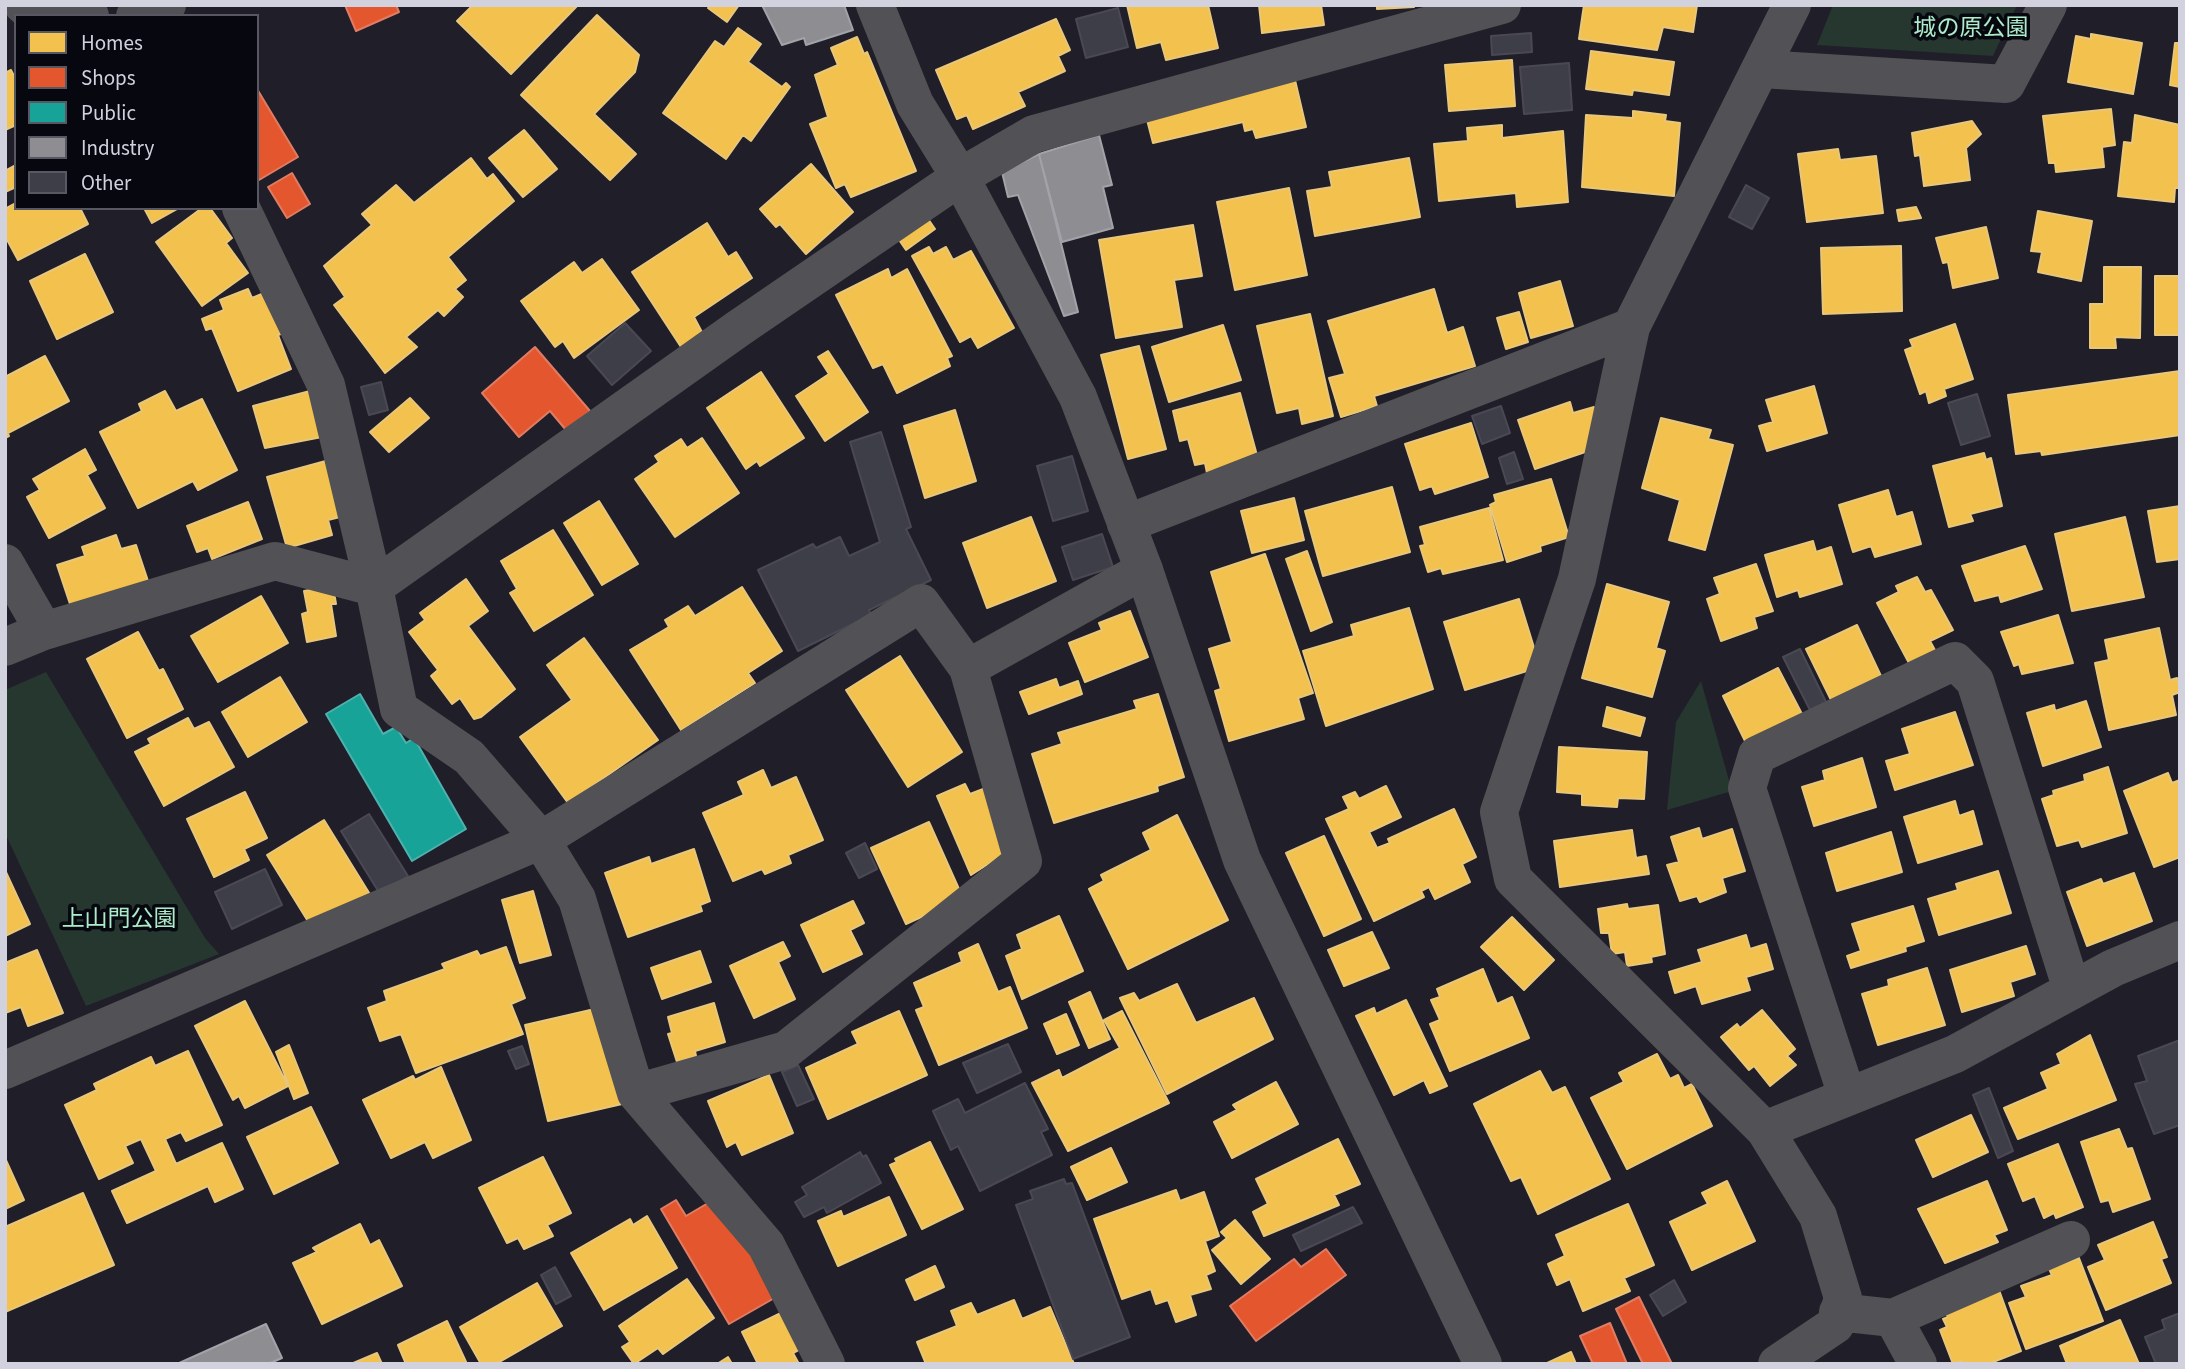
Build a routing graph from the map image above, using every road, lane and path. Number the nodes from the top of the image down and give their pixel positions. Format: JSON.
{"nodes":[{"id":1,"x":23,"y":5,"type":"edge"},
{"id":2,"x":167,"y":5,"type":"edge"},
{"id":3,"x":875,"y":5,"type":"edge"},
{"id":4,"x":1502,"y":5,"type":"edge"},
{"id":5,"x":1792,"y":5,"type":"edge"},
{"id":6,"x":2048,"y":5,"type":"edge"},
{"id":7,"x":60,"y":14,"type":"edge"},
{"id":8,"x":141,"y":14,"type":"edge"},
{"id":9,"x":1760,"y":69,"type":"junction"},
{"id":10,"x":960,"y":177,"type":"junction"},
{"id":11,"x":242,"y":210,"type":"edge"},
{"id":12,"x":1631,"y":327,"type":"junction"},
{"id":13,"x":1126,"y":524,"type":"junction"},
{"id":14,"x":5,"y":563,"type":"edge"},
{"id":15,"x":1144,"y":570,"type":"junction"},
{"id":16,"x":374,"y":587,"type":"junction"},
{"id":17,"x":44,"y":631,"type":"junction"},
{"id":18,"x":5,"y":647,"type":"edge"},
{"id":19,"x":968,"y":668,"type":"junction"},
{"id":20,"x":541,"y":840,"type":"junction"},
{"id":21,"x":2180,"y":940,"type":"edge"},
{"id":22,"x":2072,"y":990,"type":"junction"},
{"id":23,"x":5,"y":1070,"type":"edge"},
{"id":24,"x":636,"y":1093,"type":"junction"},
{"id":25,"x":1847,"y":1096,"type":"junction"},
{"id":26,"x":1765,"y":1130,"type":"junction"},
{"id":27,"x":2071,"y":1240,"type":"dead end"},
{"id":28,"x":1838,"y":1312,"type":"junction"},
{"id":29,"x":1893,"y":1318,"type":"junction"},
{"id":30,"x":826,"y":1364,"type":"edge"},
{"id":31,"x":1483,"y":1364,"type":"edge"},
{"id":32,"x":1777,"y":1364,"type":"edge"},
{"id":33,"x":1918,"y":1364,"type":"edge"}],
"edges":[{"from":1,"to":7,"type":"street"},
{"from":2,"to":8,"type":"street"},
{"from":3,"to":10,"type":"street"},
{"from":4,"to":10,"type":"street"},
{"from":5,"to":9,"type":"street"},
{"from":6,"to":9,"type":"street"},
{"from":9,"to":12,"type":"street"},
{"from":10,"to":13,"type":"street"},
{"from":10,"to":16,"type":"street"},
{"from":11,"to":16,"type":"street"},
{"from":12,"to":13,"type":"street"},
{"from":12,"to":26,"type":"street"},
{"from":13,"to":15,"type":"street"},
{"from":14,"to":17,"type":"street"},
{"from":15,"to":19,"type":"street"},
{"from":15,"to":31,"type":"street"},
{"from":16,"to":17,"type":"street"},
{"from":16,"to":20,"type":"street"},
{"from":17,"to":18,"type":"street"},
{"from":19,"to":20,"type":"street"},
{"from":19,"to":24,"type":"street"},
{"from":20,"to":23,"type":"street"},
{"from":20,"to":24,"type":"street"},
{"from":21,"to":22,"type":"street"},
{"from":22,"to":25,"type":"street"},
{"from":22,"to":25,"type":"street"},
{"from":24,"to":30,"type":"street"},
{"from":25,"to":26,"type":"street"},
{"from":26,"to":28,"type":"street"},
{"from":27,"to":29,"type":"street"},
{"from":28,"to":29,"type":"street"},
{"from":28,"to":32,"type":"street"},
{"from":29,"to":33,"type":"street"}]}
